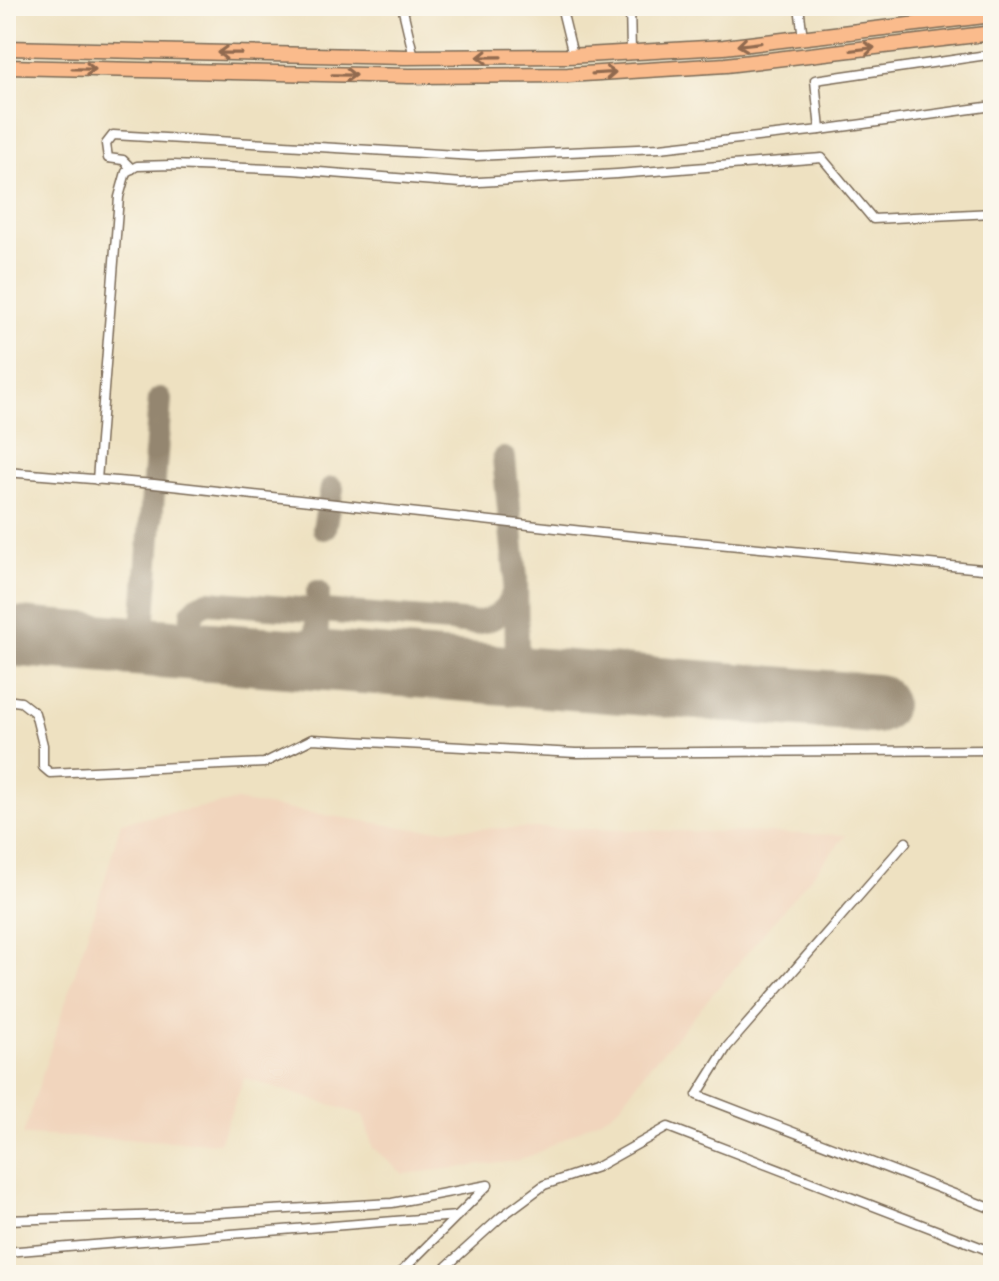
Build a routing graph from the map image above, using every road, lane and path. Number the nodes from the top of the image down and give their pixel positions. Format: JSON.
{"nodes":[{"id":1,"x":402,"y":6,"type":"edge"},
{"id":2,"x":561,"y":6,"type":"edge"},
{"id":3,"x":630,"y":6,"type":"edge"},
{"id":4,"x":799,"y":6,"type":"edge"},
{"id":5,"x":993,"y":15,"type":"edge"},
{"id":6,"x":993,"y":33,"type":"edge"},
{"id":7,"x":803,"y":38,"type":"junction"},
{"id":8,"x":6,"y":48,"type":"edge"},
{"id":9,"x":631,"y":52,"type":"junction"},
{"id":10,"x":573,"y":55,"type":"junction"},
{"id":11,"x":414,"y":57,"type":"junction"},
{"id":12,"x":993,"y":57,"type":"edge"},
{"id":13,"x":6,"y":67,"type":"edge"},
{"id":14,"x":993,"y":106,"type":"edge"},
{"id":15,"x":820,"y":130,"type":"junction"},
{"id":16,"x":132,"y":169,"type":"junction"},
{"id":17,"x":993,"y":213,"type":"edge"},
{"id":18,"x":6,"y":472,"type":"edge"},
{"id":19,"x":97,"y":480,"type":"junction"},
{"id":20,"x":993,"y":570,"type":"edge"},
{"id":21,"x":6,"y":700,"type":"edge"},
{"id":22,"x":993,"y":750,"type":"edge"},
{"id":23,"x":906,"y":842,"type":"dead end"},
{"id":24,"x":993,"y":1209,"type":"edge"},
{"id":25,"x":457,"y":1216,"type":"junction"},
{"id":26,"x":6,"y":1220,"type":"edge"},
{"id":27,"x":6,"y":1252,"type":"edge"},
{"id":28,"x":993,"y":1252,"type":"edge"},
{"id":29,"x":398,"y":1275,"type":"edge"},
{"id":30,"x":437,"y":1275,"type":"edge"}],
"edges":[{"from":1,"to":11,"type":"street"},
{"from":2,"to":10,"type":"street"},
{"from":3,"to":9,"type":"street"},
{"from":4,"to":7,"type":"street"},
{"from":5,"to":7,"type":"highway"},
{"from":13,"to":6,"type":"highway","one_way":true},
{"from":7,"to":9,"type":"highway","one_way":true},
{"from":11,"to":8,"type":"highway","one_way":true},
{"from":9,"to":10,"type":"highway"},
{"from":10,"to":11,"type":"highway","one_way":true},
{"from":12,"to":15,"type":"street"},
{"from":14,"to":15,"type":"street"},
{"from":15,"to":16,"type":"street"},
{"from":16,"to":17,"type":"street"},
{"from":16,"to":19,"type":"street"},
{"from":18,"to":19,"type":"street"},
{"from":19,"to":20,"type":"street"},
{"from":21,"to":22,"type":"street"},
{"from":23,"to":24,"type":"street"},
{"from":25,"to":26,"type":"street"},
{"from":25,"to":27,"type":"street"},
{"from":25,"to":29,"type":"street"},
{"from":28,"to":30,"type":"street"}]}
